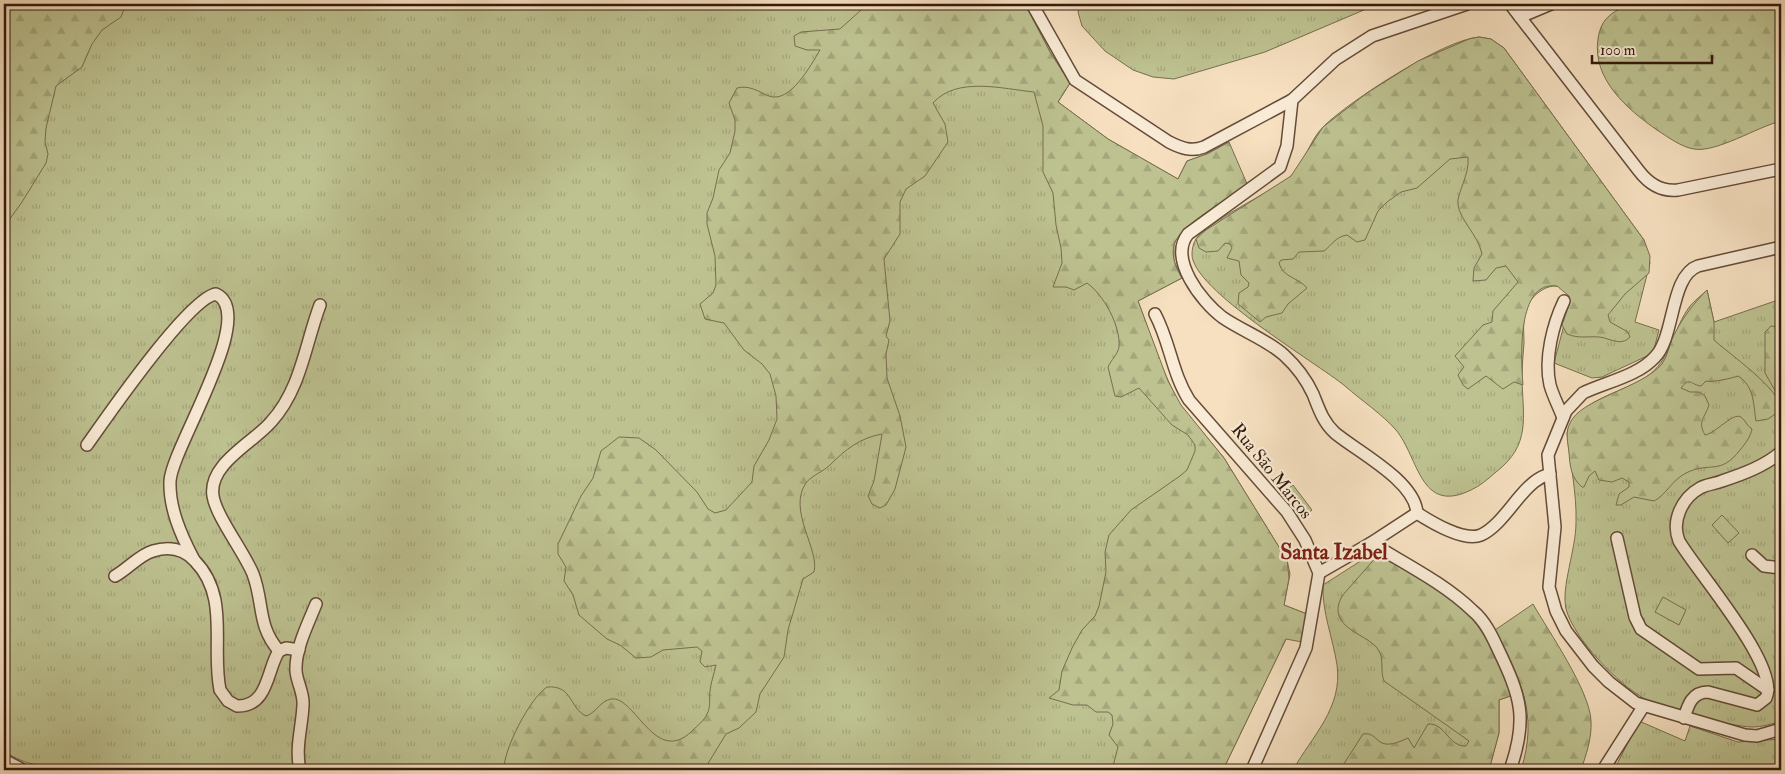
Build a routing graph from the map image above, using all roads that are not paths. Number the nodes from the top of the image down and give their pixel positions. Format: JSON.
{"nodes":[{"id":1,"x":1032,"y":4,"type":"edge"},
{"id":2,"x":1467,"y":4,"type":"edge"},
{"id":3,"x":1510,"y":4,"type":"edge"},
{"id":4,"x":1551,"y":4,"type":"edge"},
{"id":5,"x":1520,"y":17,"type":"junction"},
{"id":6,"x":1292,"y":100,"type":"junction"},
{"id":7,"x":1781,"y":169,"type":"edge"},
{"id":8,"x":1781,"y":248,"type":"edge"},
{"id":9,"x":1564,"y":301,"type":"dead end"},
{"id":10,"x":320,"y":305,"type":"dead end"},
{"id":11,"x":1154,"y":314,"type":"dead end"},
{"id":12,"x":1550,"y":386,"type":"junction"},
{"id":13,"x":1576,"y":399,"type":"junction"},
{"id":14,"x":1563,"y":418,"type":"junction"},
{"id":15,"x":88,"y":445,"type":"dead end"},
{"id":16,"x":1781,"y":452,"type":"edge"},
{"id":17,"x":1550,"y":474,"type":"junction"},
{"id":18,"x":1417,"y":512,"type":"junction"},
{"id":19,"x":1617,"y":538,"type":"dead end"},
{"id":20,"x":1371,"y":543,"type":"junction"},
{"id":21,"x":1752,"y":555,"type":"dead end"},
{"id":22,"x":193,"y":558,"type":"junction"},
{"id":23,"x":1781,"y":568,"type":"edge"},
{"id":24,"x":1318,"y":573,"type":"junction"},
{"id":25,"x":115,"y":576,"type":"dead end"},
{"id":26,"x":316,"y":604,"type":"dead end"},
{"id":27,"x":299,"y":650,"type":"junction"},
{"id":28,"x":279,"y":651,"type":"junction"},
{"id":29,"x":1768,"y":690,"type":"junction"},
{"id":30,"x":1643,"y":707,"type":"junction"},
{"id":31,"x":1684,"y":718,"type":"junction"},
{"id":32,"x":1781,"y":729,"type":"edge"},
{"id":33,"x":4,"y":760,"type":"edge"},
{"id":34,"x":23,"y":770,"type":"edge"},
{"id":35,"x":300,"y":770,"type":"edge"},
{"id":36,"x":1252,"y":770,"type":"edge"},
{"id":37,"x":1510,"y":770,"type":"edge"},
{"id":38,"x":1603,"y":770,"type":"edge"}],
"edges":[{"from":1,"to":6,"type":"street"},
{"from":2,"to":6,"type":"street"},
{"from":3,"to":5,"type":"street"},
{"from":4,"to":5,"type":"street"},
{"from":5,"to":7,"type":"street"},
{"from":6,"to":18,"type":"street"},
{"from":8,"to":13,"type":"street"},
{"from":9,"to":12,"type":"street"},
{"from":10,"to":28,"type":"street"},
{"from":11,"to":24,"type":"street","name":"Rua São Marcos"},
{"from":12,"to":13,"type":"street"},
{"from":12,"to":14,"type":"street"},
{"from":13,"to":14,"type":"street"},
{"from":14,"to":17,"type":"street"},
{"from":15,"to":22,"type":"street"},
{"from":16,"to":29,"type":"street"},
{"from":17,"to":18,"type":"street"},
{"from":17,"to":30,"type":"street"},
{"from":18,"to":20,"type":"street"},
{"from":19,"to":29,"type":"street"},
{"from":20,"to":24,"type":"street"},
{"from":20,"to":37,"type":"street"},
{"from":21,"to":23,"type":"street"},
{"from":22,"to":25,"type":"street"},
{"from":22,"to":28,"type":"street"},
{"from":24,"to":36,"type":"street","name":"Rua São Marcos"},
{"from":26,"to":27,"type":"street"},
{"from":27,"to":28,"type":"street"},
{"from":27,"to":35,"type":"street"},
{"from":29,"to":31,"type":"street"},
{"from":30,"to":31,"type":"street"},
{"from":30,"to":38,"type":"street"},
{"from":31,"to":32,"type":"street"},
{"from":33,"to":34,"type":"street"}]}
